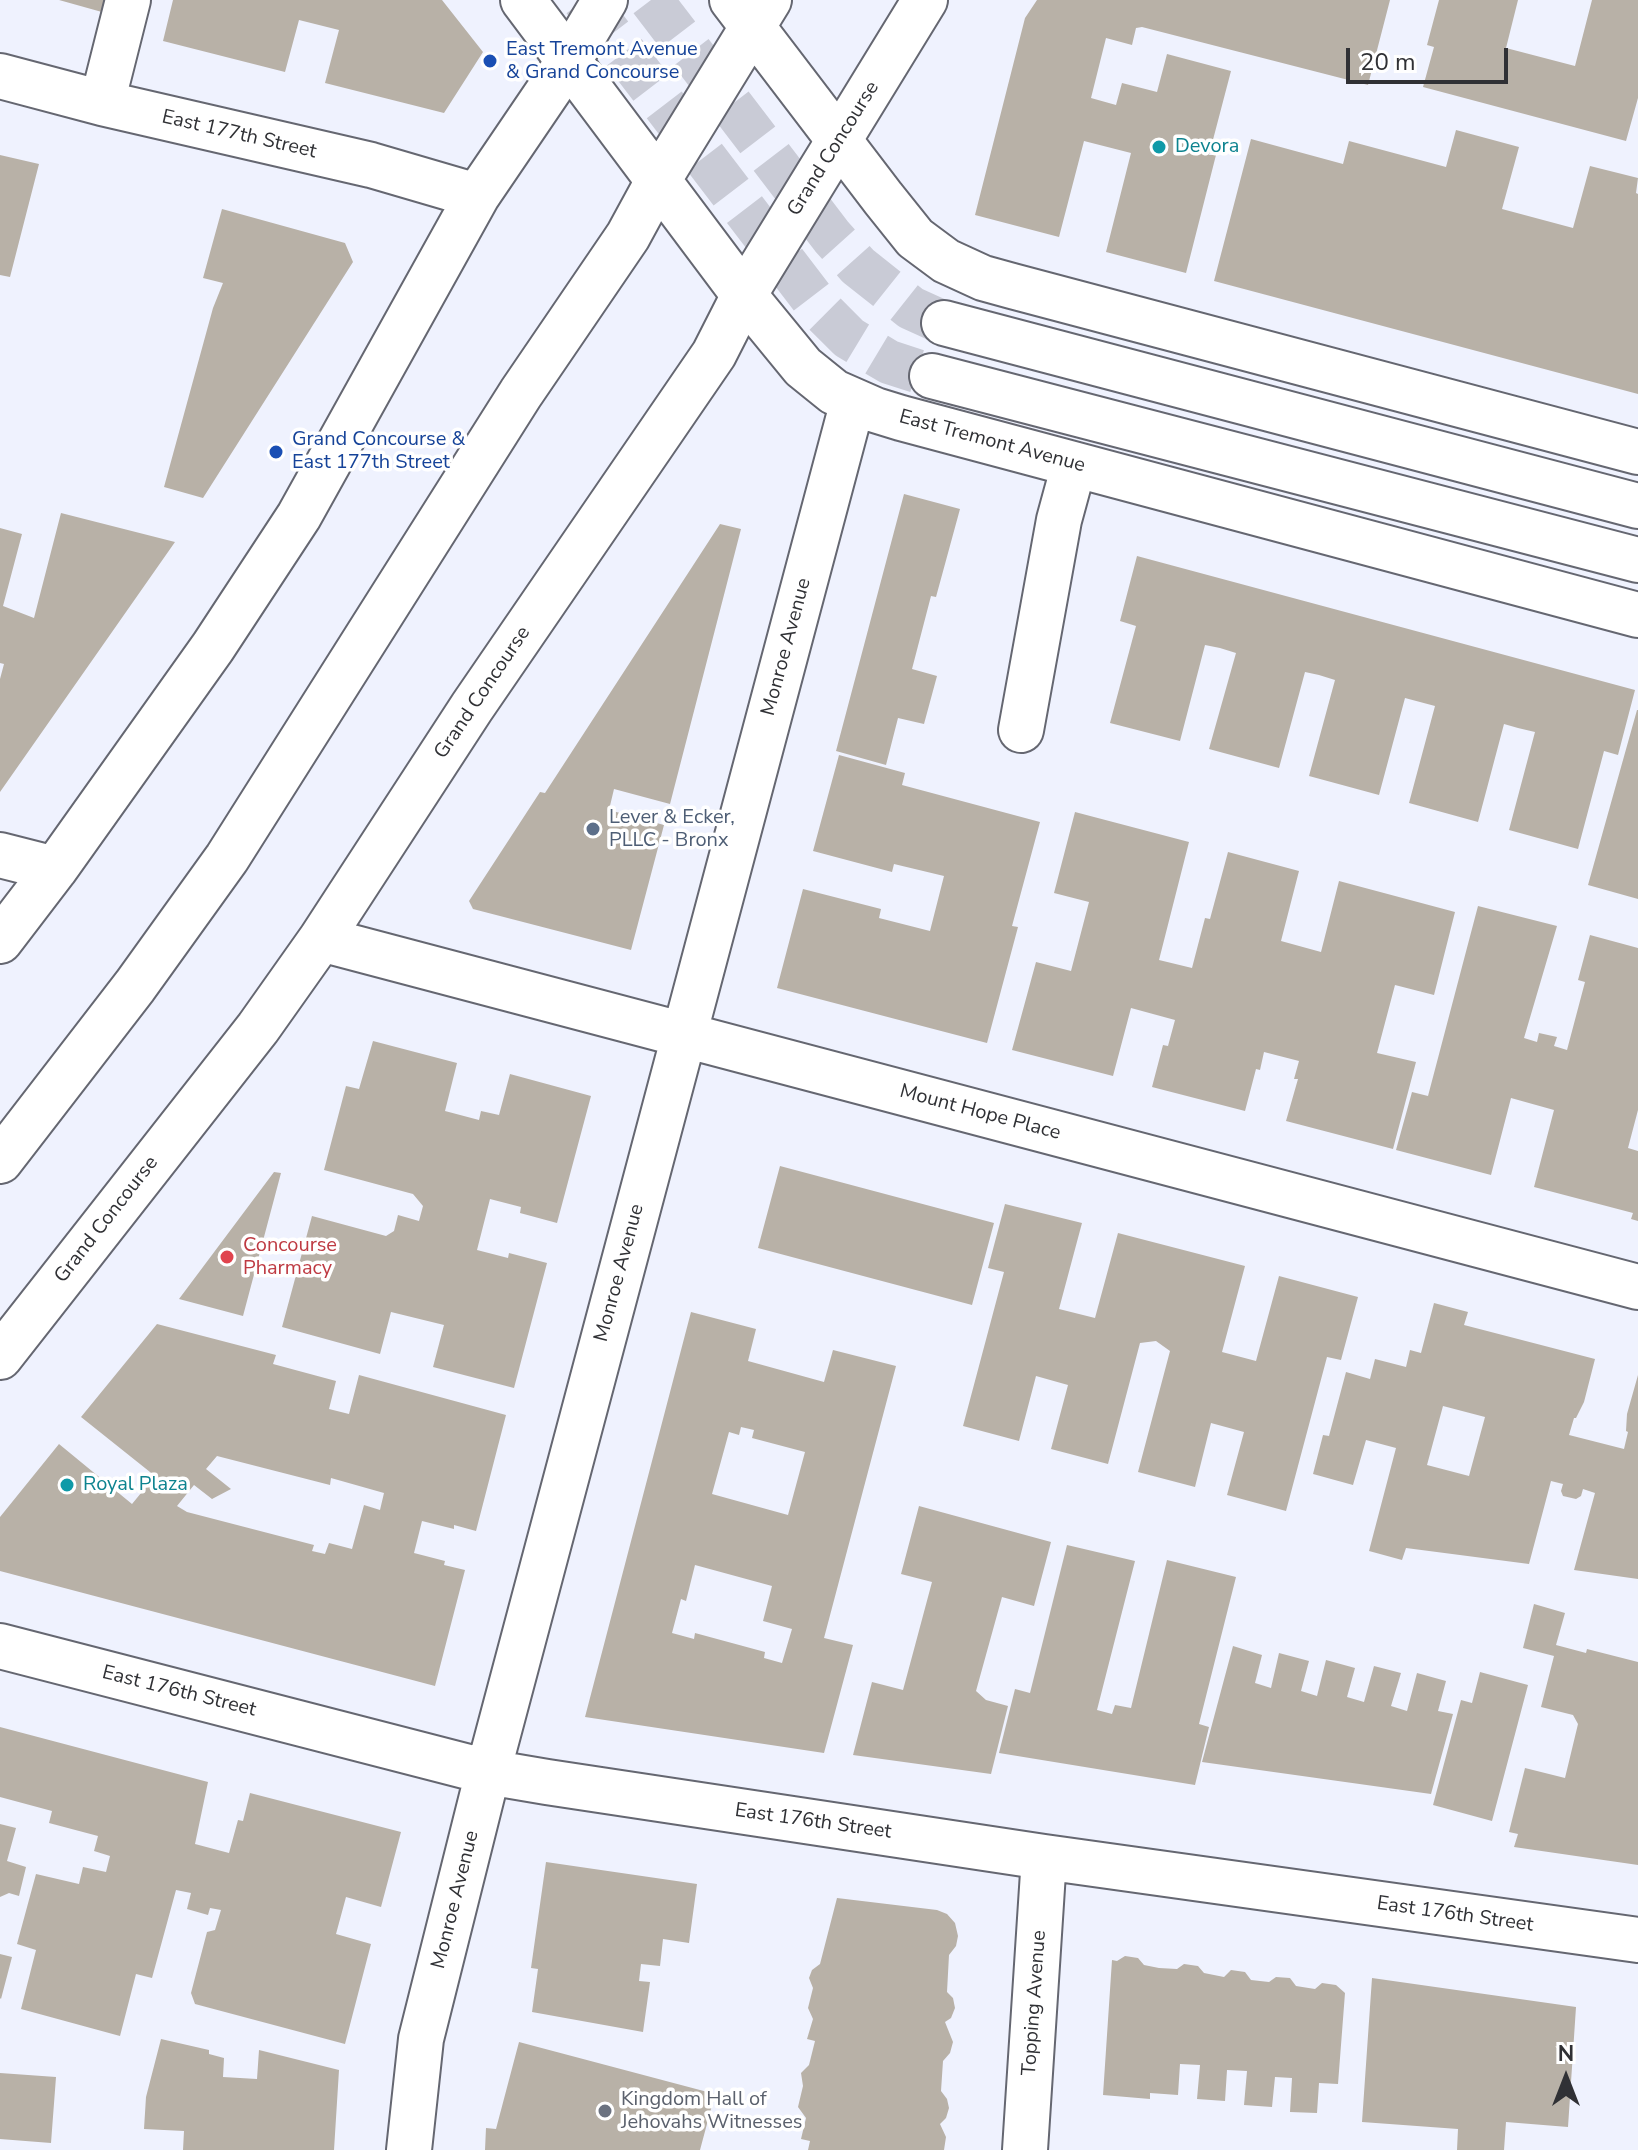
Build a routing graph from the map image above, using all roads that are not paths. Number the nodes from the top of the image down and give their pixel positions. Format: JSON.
{"nodes":[{"id":1,"x":128,"y":0,"type":"edge"},
{"id":2,"x":523,"y":0,"type":"edge"},
{"id":3,"x":605,"y":0,"type":"edge"},
{"id":4,"x":925,"y":0,"type":"edge"},
{"id":5,"x":751,"y":9,"type":"edge"},
{"id":6,"x":568,"y":62,"type":"junction"},
{"id":7,"x":0,"y":76,"type":"edge"},
{"id":8,"x":102,"y":103,"type":"junction"},
{"id":9,"x":839,"y":141,"type":"junction"},
{"id":10,"x":659,"y":179,"type":"junction"},
{"id":11,"x":477,"y":196,"type":"junction"},
{"id":12,"x":744,"y":295,"type":"junction"},
{"id":13,"x":944,"y":323,"type":"tunnel mouth"},
{"id":14,"x":932,"y":376,"type":"tunnel mouth"},
{"id":15,"x":853,"y":401,"type":"junction"},
{"id":16,"x":1638,"y":452,"type":"edge"},
{"id":17,"x":1074,"y":465,"type":"junction"},
{"id":18,"x":1638,"y":506,"type":"edge"},
{"id":19,"x":1638,"y":560,"type":"edge"},
{"id":20,"x":1638,"y":615,"type":"edge"},
{"id":21,"x":1021,"y":730,"type":"dead end"},
{"id":22,"x":0,"y":855,"type":"edge"},
{"id":23,"x":55,"y":869,"type":"junction"},
{"id":24,"x":321,"y":939,"type":"junction"},
{"id":25,"x":0,"y":941,"type":"edge"},
{"id":26,"x":684,"y":1035,"type":"junction"},
{"id":27,"x":0,"y":1161,"type":"edge"},
{"id":28,"x":1638,"y":1287,"type":"edge"},
{"id":29,"x":0,"y":1357,"type":"edge"},
{"id":30,"x":0,"y":1646,"type":"edge"},
{"id":31,"x":488,"y":1772,"type":"junction"},
{"id":32,"x":1044,"y":1857,"type":"junction"},
{"id":33,"x":1638,"y":1940,"type":"edge"},
{"id":34,"x":409,"y":2150,"type":"edge"},
{"id":35,"x":1025,"y":2150,"type":"edge"}],
"edges":[{"from":1,"to":8,"type":"street"},
{"from":2,"to":6,"type":"street","name":"East Tremont Avenue"},
{"from":3,"to":6,"type":"street"},
{"from":4,"to":9,"type":"street","name":"Grand Concourse"},
{"from":5,"to":9,"type":"street"},
{"from":5,"to":10,"type":"street"},
{"from":6,"to":10,"type":"street","name":"East Tremont Avenue"},
{"from":6,"to":11,"type":"street"},
{"from":7,"to":8,"type":"street","name":"East 177th Street"},
{"from":8,"to":11,"type":"street","name":"East 177th Street"},
{"from":9,"to":12,"type":"street","name":"Grand Concourse"},
{"from":9,"to":16,"type":"street"},
{"from":10,"to":12,"type":"street","name":"East Tremont Avenue"},
{"from":10,"to":27,"type":"street"},
{"from":11,"to":23,"type":"street"},
{"from":12,"to":15,"type":"street","name":"East Tremont Avenue"},
{"from":12,"to":24,"type":"street","name":"Grand Concourse"},
{"from":13,"to":18,"type":"street"},
{"from":14,"to":19,"type":"street"},
{"from":15,"to":17,"type":"street","name":"East Tremont Avenue"},
{"from":15,"to":26,"type":"street","name":"Monroe Avenue"},
{"from":17,"to":20,"type":"street","name":"East Tremont Avenue"},
{"from":17,"to":21,"type":"street"},
{"from":22,"to":23,"type":"street"},
{"from":23,"to":25,"type":"street"},
{"from":24,"to":26,"type":"street","name":"Mount Hope Place"},
{"from":24,"to":29,"type":"street","name":"Grand Concourse"},
{"from":26,"to":28,"type":"street","name":"Mount Hope Place"},
{"from":26,"to":31,"type":"street","name":"Monroe Avenue"},
{"from":30,"to":31,"type":"street","name":"East 176th Street"},
{"from":31,"to":32,"type":"street","name":"East 176th Street"},
{"from":31,"to":34,"type":"street","name":"Monroe Avenue"},
{"from":32,"to":33,"type":"street","name":"East 176th Street"},
{"from":32,"to":35,"type":"street","name":"Topping Avenue"}]}
